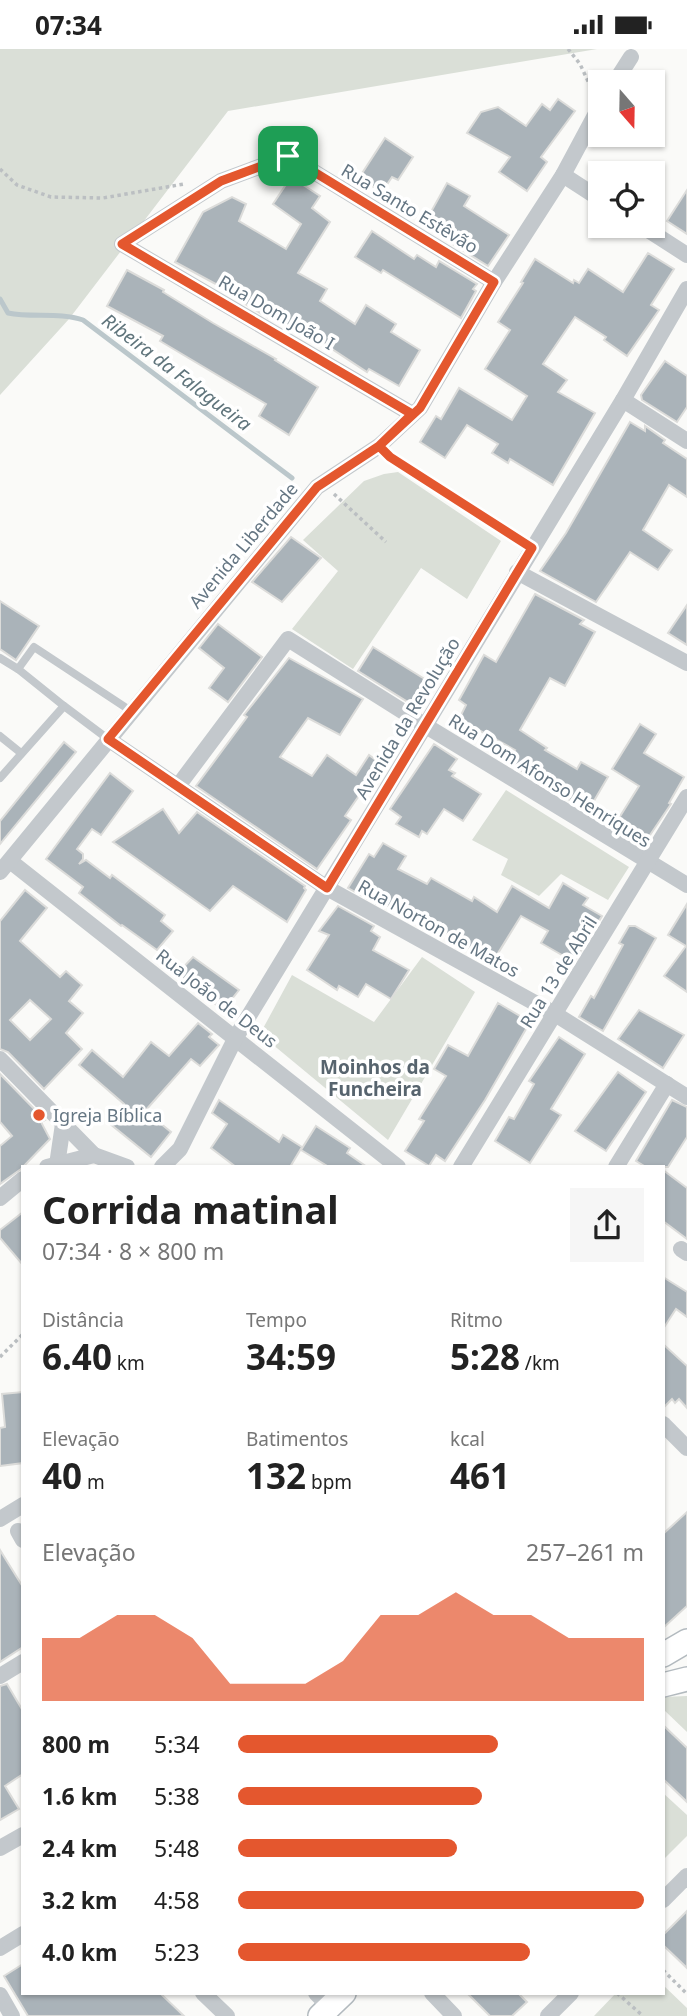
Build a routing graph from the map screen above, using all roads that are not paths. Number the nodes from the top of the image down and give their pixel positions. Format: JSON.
{"nodes":[{"id":1,"x":631,"y":57,"type":"dead end"},
{"id":2,"x":623,"y":70,"type":"edge"},
{"id":3,"x":588,"y":128,"type":"edge"},
{"id":4,"x":563,"y":175,"type":"junction"},
{"id":5,"x":588,"y":191,"type":"edge"},
{"id":6,"x":661,"y":238,"type":"edge"},
{"id":7,"x":122,"y":244,"type":"joint"},
{"id":8,"x":687,"y":255,"type":"edge"},
{"id":9,"x":494,"y":282,"type":"junction"},
{"id":10,"x":687,"y":289,"type":"edge"},
{"id":11,"x":623,"y":400,"type":"junction"},
{"id":12,"x":412,"y":414,"type":"junction"},
{"id":13,"x":687,"y":441,"type":"edge"},
{"id":14,"x":517,"y":572,"type":"junction"},
{"id":15,"x":0,"y":658,"type":"edge"},
{"id":16,"x":687,"y":663,"type":"edge"},
{"id":17,"x":18,"y":669,"type":"junction"},
{"id":18,"x":64,"y":706,"type":"junction"},
{"id":19,"x":131,"y":711,"type":"junction"},
{"id":20,"x":426,"y":726,"type":"junction"},
{"id":21,"x":0,"y":736,"type":"edge"},
{"id":22,"x":108,"y":739,"type":"junction"},
{"id":23,"x":21,"y":753,"type":"junction"},
{"id":24,"x":0,"y":778,"type":"edge"},
{"id":25,"x":178,"y":786,"type":"junction"},
{"id":26,"x":687,"y":797,"type":"edge"},
{"id":27,"x":648,"y":863,"type":"junction"},
{"id":28,"x":5,"y":866,"type":"edge"},
{"id":29,"x":687,"y":885,"type":"edge"},
{"id":30,"x":327,"y":888,"type":"junction"},
{"id":31,"x":555,"y":1014,"type":"junction"},
{"id":32,"x":236,"y":1037,"type":"junction"},
{"id":33,"x":0,"y":1059,"type":"edge"},
{"id":34,"x":667,"y":1084,"type":"junction"},
{"id":35,"x":687,"y":1097,"type":"edge"},
{"id":36,"x":64,"y":1123,"type":"junction"},
{"id":37,"x":94,"y":1155,"type":"junction"},
{"id":38,"x":52,"y":1165,"type":"edge"},
{"id":39,"x":56,"y":1165,"type":"edge"},
{"id":40,"x":122,"y":1165,"type":"edge"},
{"id":41,"x":164,"y":1165,"type":"edge"},
{"id":42,"x":396,"y":1165,"type":"edge"},
{"id":43,"x":462,"y":1165,"type":"edge"},
{"id":44,"x":617,"y":1165,"type":"edge"},
{"id":45,"x":21,"y":1181,"type":"edge"},
{"id":46,"x":0,"y":1198,"type":"edge"},
{"id":47,"x":687,"y":1423,"type":"edge"},
{"id":48,"x":665,"y":1425,"type":"edge"},
{"id":49,"x":675,"y":1436,"type":"junction"},
{"id":50,"x":687,"y":1448,"type":"edge"},
{"id":51,"x":21,"y":1506,"type":"edge"},
{"id":52,"x":0,"y":1519,"type":"edge"},
{"id":53,"x":687,"y":1641,"type":"edge"},
{"id":54,"x":665,"y":1652,"type":"edge"},
{"id":55,"x":21,"y":1663,"type":"edge"},
{"id":56,"x":0,"y":1675,"type":"edge"},
{"id":57,"x":687,"y":1679,"type":"edge"},
{"id":58,"x":665,"y":1684,"type":"edge"},
{"id":59,"x":21,"y":1836,"type":"edge"},
{"id":60,"x":0,"y":1848,"type":"edge"},
{"id":61,"x":687,"y":1876,"type":"edge"},
{"id":62,"x":665,"y":1898,"type":"edge"},
{"id":63,"x":21,"y":1935,"type":"edge"},
{"id":64,"x":0,"y":1948,"type":"edge"},
{"id":65,"x":205,"y":1995,"type":"edge"},
{"id":66,"x":434,"y":1995,"type":"edge"},
{"id":67,"x":569,"y":1995,"type":"edge"},
{"id":68,"x":0,"y":1996,"type":"edge"},
{"id":69,"x":12,"y":2016,"type":"edge"},
{"id":70,"x":227,"y":2016,"type":"edge"},
{"id":71,"x":454,"y":2016,"type":"edge"},
{"id":72,"x":548,"y":2016,"type":"edge"}],
"edges":[{"from":1,"to":2,"type":"street"},
{"from":3,"to":4,"type":"street","name":"Avenida Liberdade"},
{"from":4,"to":5,"type":"street"},
{"from":4,"to":9,"type":"street","name":"Avenida Liberdade"},
{"from":6,"to":8,"type":"street"},
{"from":7,"to":9,"type":"street","name":"Rua Santo Estêvão"},
{"from":7,"to":12,"type":"street","name":"Rua Dom João I"},
{"from":9,"to":12,"type":"street","name":"Avenida Liberdade"},
{"from":10,"to":11,"type":"street","name":"Avenida da Revolução"},
{"from":11,"to":13,"type":"street"},
{"from":11,"to":14,"type":"street","name":"Avenida da Revolução"},
{"from":12,"to":19,"type":"street","name":"Avenida Liberdade"},
{"from":14,"to":16,"type":"street"},
{"from":14,"to":20,"type":"street","name":"Avenida da Revolução"},
{"from":15,"to":17,"type":"lane"},
{"from":17,"to":18,"type":"lane"},
{"from":17,"to":19,"type":"lane"},
{"from":18,"to":22,"type":"lane"},
{"from":18,"to":23,"type":"lane"},
{"from":19,"to":22,"type":"street","name":"Avenida Liberdade"},
{"from":20,"to":25,"type":"street","name":"Rua Dom Afonso Henriques"},
{"from":20,"to":27,"type":"street","name":"Rua Dom Afonso Henriques"},
{"from":20,"to":30,"type":"street","name":"Avenida da Revolução"},
{"from":21,"to":23,"type":"lane"},
{"from":22,"to":25,"type":"street","name":"Rua Norton de Matos"},
{"from":22,"to":28,"type":"street","name":"Avenida Liberdade"},
{"from":23,"to":24,"type":"lane"},
{"from":25,"to":30,"type":"street","name":"Rua Norton de Matos"},
{"from":26,"to":27,"type":"street","name":"Rua 13 de Abril"},
{"from":27,"to":29,"type":"street","name":"Rua Dom Afonso Henriques"},
{"from":27,"to":31,"type":"street","name":"Rua 13 de Abril"},
{"from":28,"to":32,"type":"street","name":"Rua João de Deus"},
{"from":30,"to":31,"type":"street","name":"Rua Norton de Matos"},
{"from":30,"to":32,"type":"street","name":"Avenida da Revolução"},
{"from":31,"to":34,"type":"street","name":"Rua Norton de Matos"},
{"from":31,"to":43,"type":"street","name":"Rua 13 de Abril"},
{"from":32,"to":41,"type":"street","name":"Avenida da Revolução"},
{"from":32,"to":42,"type":"street","name":"Rua João de Deus"},
{"from":33,"to":36,"type":"street"},
{"from":34,"to":35,"type":"street","name":"Rua Norton de Matos"},
{"from":34,"to":44,"type":"street"},
{"from":36,"to":37,"type":"street"},
{"from":36,"to":38,"type":"street"},
{"from":37,"to":39,"type":"street"},
{"from":37,"to":40,"type":"street"},
{"from":45,"to":46,"type":"street"},
{"from":47,"to":49,"type":"street"},
{"from":48,"to":49,"type":"street"},
{"from":49,"to":50,"type":"street"},
{"from":51,"to":52,"type":"street"},
{"from":53,"to":54,"type":"street"},
{"from":55,"to":56,"type":"street"},
{"from":57,"to":58,"type":"street"},
{"from":59,"to":60,"type":"street"},
{"from":61,"to":62,"type":"street"},
{"from":63,"to":64,"type":"street"},
{"from":65,"to":70,"type":"street"},
{"from":66,"to":71,"type":"street"},
{"from":67,"to":72,"type":"street"},
{"from":68,"to":69,"type":"street"}]}
